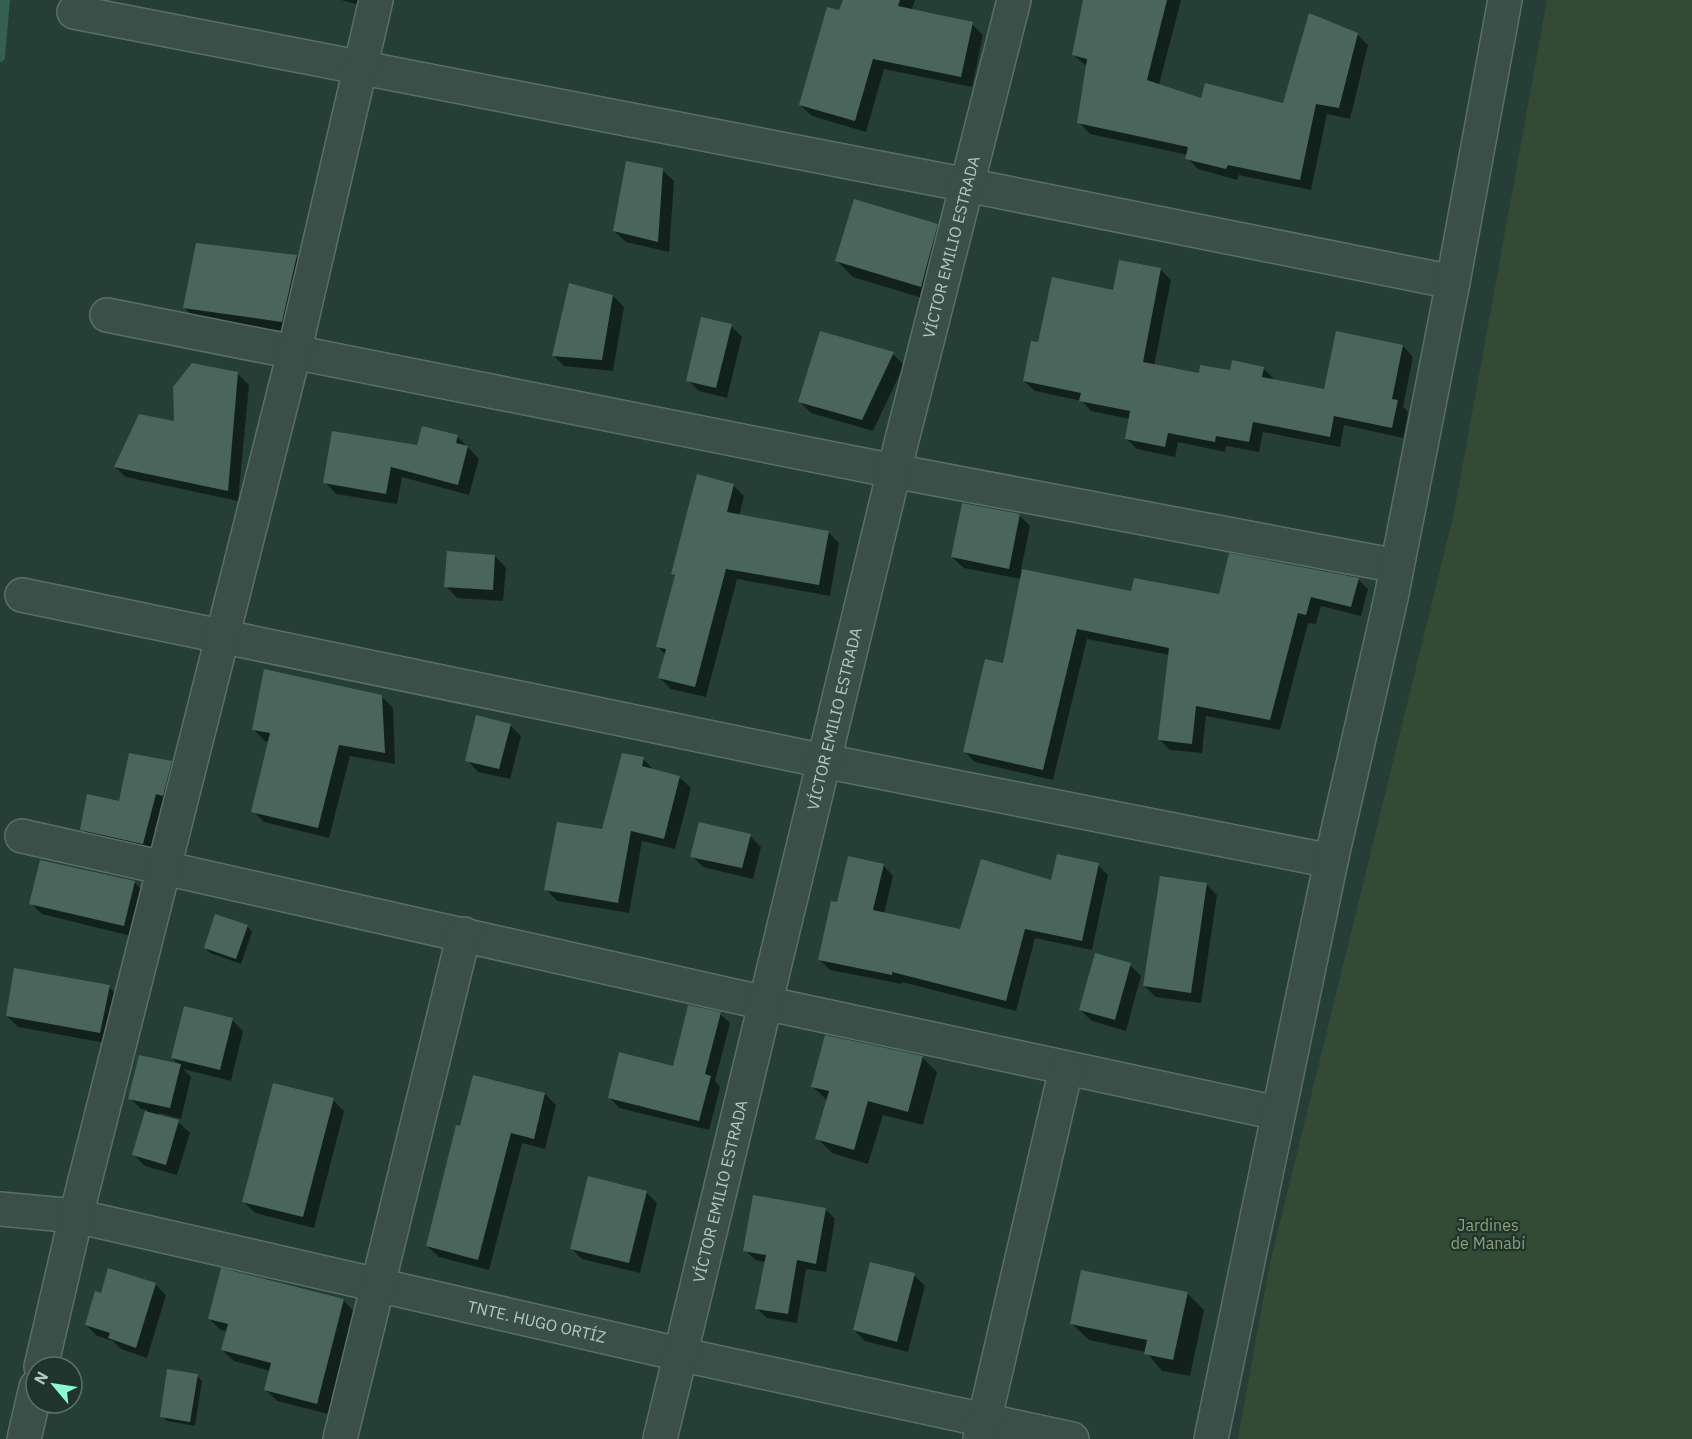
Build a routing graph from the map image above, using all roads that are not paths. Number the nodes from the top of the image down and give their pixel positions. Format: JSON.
{"nodes":[{"id":1,"x":376,"y":0,"type":"edge"},
{"id":2,"x":1014,"y":0,"type":"edge"},
{"id":3,"x":1505,"y":0,"type":"edge"},
{"id":4,"x":74,"y":12,"type":"dead end"},
{"id":5,"x":360,"y":67,"type":"junction"},
{"id":6,"x":967,"y":185,"type":"junction"},
{"id":7,"x":1453,"y":282,"type":"junction"},
{"id":8,"x":107,"y":315,"type":"dead end"},
{"id":9,"x":294,"y":353,"type":"junction"},
{"id":10,"x":894,"y":471,"type":"junction"},
{"id":11,"x":1397,"y":566,"type":"junction"},
{"id":12,"x":22,"y":596,"type":"dead end"},
{"id":13,"x":223,"y":635,"type":"junction"},
{"id":14,"x":824,"y":760,"type":"junction"},
{"id":15,"x":22,"y":836,"type":"dead end"},
{"id":16,"x":1331,"y":861,"type":"junction"},
{"id":17,"x":164,"y":868,"type":"junction"},
{"id":18,"x":464,"y":934,"type":"junction"},
{"id":19,"x":765,"y":1003,"type":"junction"},
{"id":20,"x":1066,"y":1070,"type":"junction"},
{"id":21,"x":1277,"y":1113,"type":"junction"},
{"id":22,"x":0,"y":1209,"type":"edge"},
{"id":23,"x":62,"y":1215,"type":"junction"},
{"id":24,"x":378,"y":1284,"type":"junction"},
{"id":25,"x":680,"y":1354,"type":"junction"},
{"id":26,"x":43,"y":1355,"type":"edge"},
{"id":27,"x":29,"y":1415,"type":"edge"},
{"id":28,"x":982,"y":1430,"type":"edge"},
{"id":29,"x":24,"y":1439,"type":"edge"},
{"id":30,"x":340,"y":1439,"type":"edge"},
{"id":31,"x":660,"y":1439,"type":"edge"},
{"id":32,"x":1072,"y":1439,"type":"edge"},
{"id":33,"x":1210,"y":1439,"type":"edge"}],
"edges":[{"from":1,"to":5,"type":"street"},
{"from":2,"to":6,"type":"street","name":"VÍCTOR EMILIO ESTRADA"},
{"from":3,"to":7,"type":"street"},
{"from":4,"to":5,"type":"street"},
{"from":5,"to":6,"type":"street"},
{"from":5,"to":9,"type":"street"},
{"from":6,"to":7,"type":"street"},
{"from":6,"to":10,"type":"street","name":"VÍCTOR EMILIO ESTRADA"},
{"from":7,"to":11,"type":"street"},
{"from":8,"to":9,"type":"street"},
{"from":9,"to":10,"type":"street"},
{"from":9,"to":13,"type":"street"},
{"from":10,"to":11,"type":"street"},
{"from":10,"to":14,"type":"street","name":"VÍCTOR EMILIO ESTRADA"},
{"from":11,"to":16,"type":"street"},
{"from":12,"to":13,"type":"street"},
{"from":13,"to":14,"type":"street"},
{"from":13,"to":17,"type":"street"},
{"from":14,"to":16,"type":"street"},
{"from":14,"to":19,"type":"street","name":"VÍCTOR EMILIO ESTRADA"},
{"from":15,"to":17,"type":"street"},
{"from":16,"to":21,"type":"street"},
{"from":17,"to":18,"type":"street"},
{"from":17,"to":23,"type":"street"},
{"from":18,"to":19,"type":"street"},
{"from":18,"to":24,"type":"street"},
{"from":19,"to":20,"type":"street"},
{"from":19,"to":25,"type":"street","name":"VÍCTOR EMILIO ESTRADA"},
{"from":20,"to":21,"type":"street"},
{"from":20,"to":28,"type":"street"},
{"from":21,"to":33,"type":"street"},
{"from":22,"to":23,"type":"street","name":"TNTE. HUGO ORTÍZ"},
{"from":23,"to":24,"type":"street","name":"TNTE. HUGO ORTÍZ"},
{"from":23,"to":26,"type":"street"},
{"from":24,"to":25,"type":"street","name":"TNTE. HUGO ORTÍZ"},
{"from":24,"to":30,"type":"street"},
{"from":25,"to":28,"type":"street","name":"TNTE. HUGO ORTÍZ"},
{"from":25,"to":31,"type":"street","name":"VÍCTOR EMILIO ESTRADA"},
{"from":27,"to":29,"type":"street"},
{"from":28,"to":32,"type":"street","name":"TNTE. HUGO ORTÍZ"}]}
